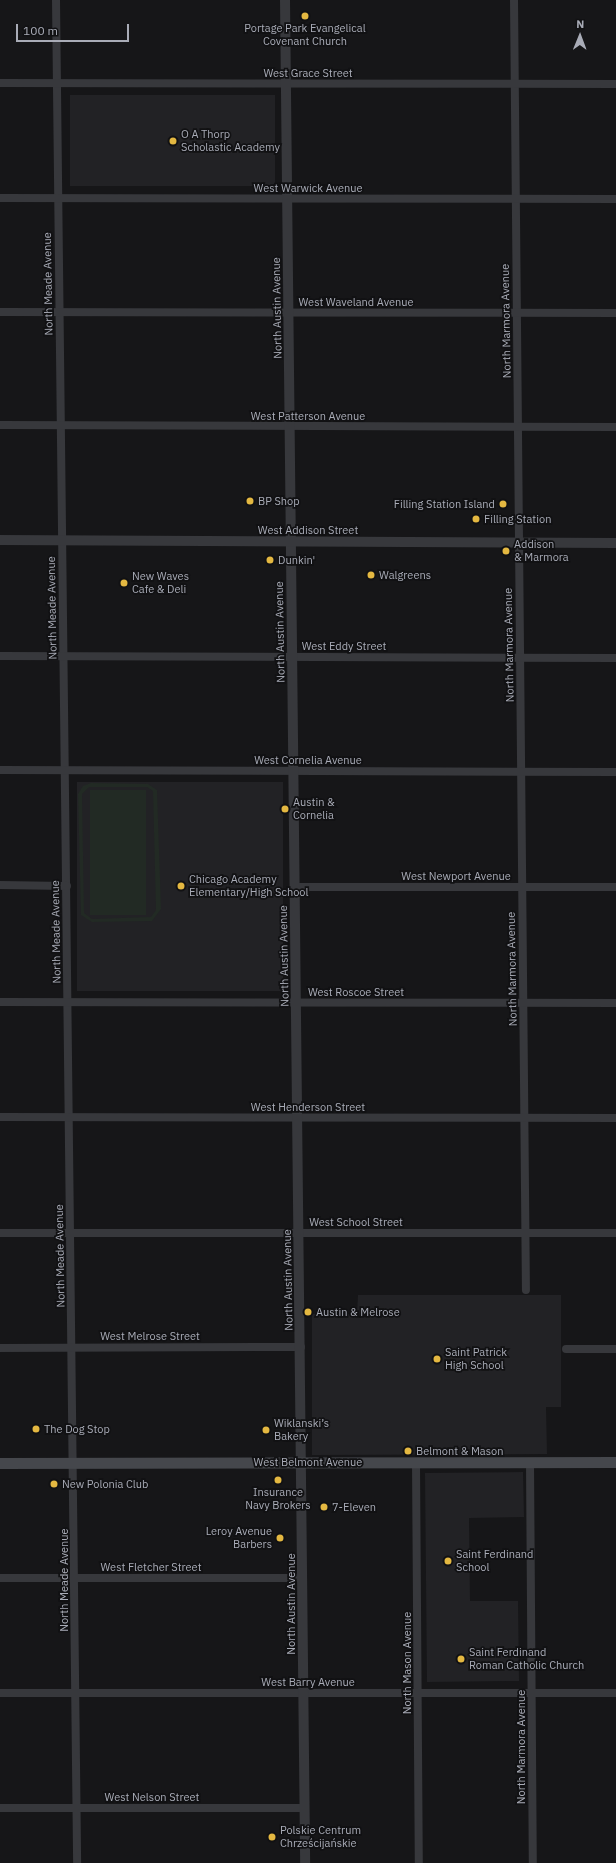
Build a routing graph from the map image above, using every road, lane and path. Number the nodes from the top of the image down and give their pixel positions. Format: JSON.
{"nodes":[{"id":1,"x":56,"y":0,"type":"edge"},
{"id":2,"x":285,"y":0,"type":"edge"},
{"id":3,"x":514,"y":0,"type":"edge"},
{"id":4,"x":0,"y":82,"type":"edge"},
{"id":5,"x":57,"y":83,"type":"junction"},
{"id":6,"x":286,"y":84,"type":"junction"},
{"id":7,"x":515,"y":84,"type":"junction"},
{"id":8,"x":616,"y":84,"type":"edge"},
{"id":9,"x":0,"y":198,"type":"edge"},
{"id":10,"x":58,"y":198,"type":"junction"},
{"id":11,"x":288,"y":198,"type":"junction"},
{"id":12,"x":516,"y":199,"type":"junction"},
{"id":13,"x":616,"y":199,"type":"edge"},
{"id":14,"x":0,"y":312,"type":"edge"},
{"id":15,"x":60,"y":312,"type":"junction"},
{"id":16,"x":289,"y":313,"type":"junction"},
{"id":17,"x":517,"y":313,"type":"junction"},
{"id":18,"x":616,"y":313,"type":"edge"},
{"id":19,"x":0,"y":425,"type":"edge"},
{"id":20,"x":61,"y":425,"type":"junction"},
{"id":21,"x":290,"y":427,"type":"junction"},
{"id":22,"x":518,"y":427,"type":"junction"},
{"id":23,"x":616,"y":427,"type":"edge"},
{"id":24,"x":0,"y":540,"type":"edge"},
{"id":25,"x":62,"y":540,"type":"junction"},
{"id":26,"x":291,"y":542,"type":"junction"},
{"id":27,"x":520,"y":543,"type":"junction"},
{"id":28,"x":616,"y":543,"type":"edge"},
{"id":29,"x":0,"y":656,"type":"edge"},
{"id":30,"x":64,"y":656,"type":"junction"},
{"id":31,"x":292,"y":657,"type":"junction"},
{"id":32,"x":521,"y":658,"type":"junction"},
{"id":33,"x":616,"y":658,"type":"edge"},
{"id":34,"x":0,"y":770,"type":"edge"},
{"id":35,"x":65,"y":770,"type":"junction"},
{"id":36,"x":294,"y":771,"type":"junction"},
{"id":37,"x":522,"y":772,"type":"junction"},
{"id":38,"x":616,"y":772,"type":"edge"},
{"id":39,"x":0,"y":885,"type":"edge"},
{"id":40,"x":67,"y":886,"type":"junction"},
{"id":41,"x":295,"y":887,"type":"junction"},
{"id":42,"x":523,"y":887,"type":"junction"},
{"id":43,"x":616,"y":888,"type":"edge"},
{"id":44,"x":0,"y":1002,"type":"edge"},
{"id":45,"x":68,"y":1002,"type":"junction"},
{"id":46,"x":296,"y":1002,"type":"junction"},
{"id":47,"x":524,"y":1003,"type":"junction"},
{"id":48,"x":616,"y":1003,"type":"edge"},
{"id":49,"x":0,"y":1117,"type":"edge"},
{"id":50,"x":70,"y":1118,"type":"junction"},
{"id":51,"x":298,"y":1118,"type":"junction"},
{"id":52,"x":525,"y":1118,"type":"junction"},
{"id":53,"x":616,"y":1118,"type":"edge"},
{"id":54,"x":0,"y":1233,"type":"edge"},
{"id":55,"x":71,"y":1233,"type":"junction"},
{"id":56,"x":299,"y":1233,"type":"junction"},
{"id":57,"x":526,"y":1233,"type":"junction"},
{"id":58,"x":616,"y":1233,"type":"edge"},
{"id":59,"x":526,"y":1290,"type":"dead end"},
{"id":60,"x":301,"y":1347,"type":"junction"},
{"id":61,"x":0,"y":1348,"type":"edge"},
{"id":62,"x":72,"y":1348,"type":"junction"},
{"id":63,"x":566,"y":1349,"type":"dead end"},
{"id":64,"x":616,"y":1349,"type":"edge"},
{"id":65,"x":302,"y":1462,"type":"junction"},
{"id":66,"x":416,"y":1462,"type":"junction"},
{"id":67,"x":530,"y":1462,"type":"junction"},
{"id":68,"x":616,"y":1462,"type":"edge"},
{"id":69,"x":0,"y":1463,"type":"edge"},
{"id":70,"x":74,"y":1463,"type":"junction"},
{"id":71,"x":0,"y":1578,"type":"edge"},
{"id":72,"x":75,"y":1578,"type":"junction"},
{"id":73,"x":303,"y":1578,"type":"junction"},
{"id":74,"x":76,"y":1693,"type":"junction"},
{"id":75,"x":304,"y":1693,"type":"junction"},
{"id":76,"x":418,"y":1693,"type":"junction"},
{"id":77,"x":532,"y":1693,"type":"junction"},
{"id":78,"x":616,"y":1693,"type":"edge"},
{"id":79,"x":0,"y":1694,"type":"edge"},
{"id":80,"x":0,"y":1808,"type":"edge"},
{"id":81,"x":77,"y":1808,"type":"junction"},
{"id":82,"x":304,"y":1808,"type":"junction"},
{"id":83,"x":77,"y":1863,"type":"edge"},
{"id":84,"x":305,"y":1863,"type":"edge"},
{"id":85,"x":420,"y":1863,"type":"edge"},
{"id":86,"x":533,"y":1863,"type":"edge"}],
"edges":[{"from":1,"to":5,"type":"street","name":"North Meade Avenue"},
{"from":2,"to":6,"type":"street","name":"North Austin Avenue"},
{"from":3,"to":7,"type":"street","name":"North Marmora Avenue"},
{"from":4,"to":5,"type":"street","name":"West Grace Street"},
{"from":5,"to":6,"type":"street","name":"West Grace Street"},
{"from":5,"to":10,"type":"street","name":"North Meade Avenue"},
{"from":6,"to":7,"type":"street","name":"West Grace Street"},
{"from":6,"to":11,"type":"street","name":"North Austin Avenue"},
{"from":7,"to":8,"type":"street","name":"West Grace Street"},
{"from":7,"to":12,"type":"street","name":"North Marmora Avenue"},
{"from":9,"to":10,"type":"street","name":"West Warwick Avenue"},
{"from":10,"to":11,"type":"street","name":"West Warwick Avenue"},
{"from":10,"to":15,"type":"street","name":"North Meade Avenue"},
{"from":11,"to":12,"type":"street","name":"West Warwick Avenue"},
{"from":11,"to":16,"type":"street","name":"North Austin Avenue"},
{"from":12,"to":13,"type":"street","name":"West Warwick Avenue"},
{"from":12,"to":17,"type":"street","name":"North Marmora Avenue"},
{"from":14,"to":15,"type":"street","name":"West Waveland Avenue"},
{"from":15,"to":16,"type":"street","name":"West Waveland Avenue"},
{"from":15,"to":20,"type":"street","name":"North Meade Avenue"},
{"from":16,"to":17,"type":"street","name":"West Waveland Avenue"},
{"from":16,"to":21,"type":"street","name":"North Austin Avenue"},
{"from":17,"to":18,"type":"street","name":"West Waveland Avenue"},
{"from":17,"to":22,"type":"street","name":"North Marmora Avenue"},
{"from":19,"to":20,"type":"street","name":"West Patterson Avenue"},
{"from":20,"to":21,"type":"street","name":"West Patterson Avenue"},
{"from":20,"to":25,"type":"street","name":"North Meade Avenue"},
{"from":21,"to":22,"type":"street","name":"West Patterson Avenue"},
{"from":21,"to":26,"type":"street","name":"North Austin Avenue"},
{"from":22,"to":23,"type":"street","name":"West Patterson Avenue"},
{"from":22,"to":27,"type":"street","name":"North Marmora Avenue"},
{"from":24,"to":25,"type":"street","name":"West Addison Street"},
{"from":25,"to":26,"type":"street","name":"West Addison Street"},
{"from":25,"to":30,"type":"street","name":"North Meade Avenue"},
{"from":26,"to":27,"type":"street","name":"West Addison Street"},
{"from":26,"to":31,"type":"street","name":"North Austin Avenue"},
{"from":27,"to":28,"type":"street","name":"West Addison Street"},
{"from":27,"to":32,"type":"street","name":"North Marmora Avenue"},
{"from":29,"to":30,"type":"street","name":"West Eddy Street"},
{"from":30,"to":31,"type":"street","name":"West Eddy Street"},
{"from":30,"to":35,"type":"street","name":"North Meade Avenue"},
{"from":31,"to":32,"type":"street","name":"West Eddy Street"},
{"from":31,"to":36,"type":"street","name":"North Austin Avenue"},
{"from":32,"to":33,"type":"street","name":"West Eddy Street"},
{"from":32,"to":37,"type":"street","name":"North Marmora Avenue"},
{"from":34,"to":35,"type":"street","name":"West Cornelia Avenue"},
{"from":35,"to":36,"type":"street","name":"West Cornelia Avenue"},
{"from":35,"to":40,"type":"street","name":"North Meade Avenue"},
{"from":36,"to":37,"type":"street","name":"West Cornelia Avenue"},
{"from":36,"to":41,"type":"street","name":"North Austin Avenue"},
{"from":37,"to":38,"type":"street","name":"West Cornelia Avenue"},
{"from":37,"to":42,"type":"street","name":"North Marmora Avenue"},
{"from":39,"to":40,"type":"street"},
{"from":40,"to":45,"type":"street","name":"North Meade Avenue"},
{"from":41,"to":42,"type":"street","name":"West Newport Avenue"},
{"from":41,"to":46,"type":"street","name":"North Austin Avenue"},
{"from":42,"to":43,"type":"street","name":"West Newport Avenue"},
{"from":42,"to":47,"type":"street","name":"North Marmora Avenue"},
{"from":44,"to":45,"type":"street","name":"West Roscoe Street"},
{"from":45,"to":46,"type":"street","name":"West Roscoe Street"},
{"from":45,"to":50,"type":"street","name":"North Meade Avenue"},
{"from":46,"to":47,"type":"street","name":"West Roscoe Street"},
{"from":46,"to":51,"type":"street","name":"North Austin Avenue"},
{"from":47,"to":48,"type":"street","name":"West Roscoe Street"},
{"from":47,"to":52,"type":"street","name":"North Marmora Avenue"},
{"from":49,"to":50,"type":"street","name":"West Henderson Street"},
{"from":50,"to":51,"type":"street","name":"West Henderson Street"},
{"from":50,"to":55,"type":"street","name":"North Meade Avenue"},
{"from":51,"to":52,"type":"street","name":"West Henderson Street"},
{"from":51,"to":56,"type":"street","name":"North Austin Avenue"},
{"from":52,"to":53,"type":"street","name":"West Henderson Street"},
{"from":52,"to":57,"type":"street","name":"North Marmora Avenue"},
{"from":54,"to":55,"type":"street","name":"West School Street"},
{"from":55,"to":56,"type":"street","name":"West School Street"},
{"from":55,"to":62,"type":"street","name":"North Meade Avenue"},
{"from":56,"to":57,"type":"street","name":"West School Street"},
{"from":56,"to":60,"type":"street","name":"North Austin Avenue"},
{"from":57,"to":58,"type":"street","name":"West School Street"},
{"from":57,"to":59,"type":"street","name":"North Marmora Avenue"},
{"from":60,"to":62,"type":"street","name":"West Melrose Street"},
{"from":60,"to":65,"type":"street","name":"North Austin Avenue"},
{"from":61,"to":62,"type":"street","name":"West Melrose Street"},
{"from":62,"to":70,"type":"street","name":"North Meade Avenue"},
{"from":63,"to":64,"type":"street"},
{"from":65,"to":66,"type":"main road","name":"West Belmont Avenue"},
{"from":65,"to":70,"type":"main road","name":"West Belmont Avenue"},
{"from":65,"to":73,"type":"street","name":"North Austin Avenue"},
{"from":66,"to":67,"type":"main road","name":"West Belmont Avenue"},
{"from":66,"to":76,"type":"street","name":"North Mason Avenue"},
{"from":67,"to":68,"type":"main road","name":"West Belmont Avenue"},
{"from":67,"to":77,"type":"street","name":"North Marmora Avenue"},
{"from":69,"to":70,"type":"main road","name":"West Belmont Avenue"},
{"from":70,"to":72,"type":"street","name":"North Meade Avenue"},
{"from":71,"to":72,"type":"street","name":"West Fletcher Street"},
{"from":72,"to":73,"type":"street","name":"West Fletcher Street"},
{"from":72,"to":74,"type":"street","name":"North Meade Avenue"},
{"from":73,"to":75,"type":"street","name":"North Austin Avenue"},
{"from":74,"to":75,"type":"street","name":"West Barry Avenue"},
{"from":74,"to":79,"type":"street","name":"West Barry Avenue"},
{"from":74,"to":81,"type":"street","name":"North Meade Avenue"},
{"from":75,"to":76,"type":"street","name":"West Barry Avenue"},
{"from":75,"to":82,"type":"street","name":"North Austin Avenue"},
{"from":76,"to":77,"type":"street","name":"West Barry Avenue"},
{"from":76,"to":85,"type":"street","name":"North Mason Avenue"},
{"from":77,"to":78,"type":"street","name":"West Barry Avenue"},
{"from":77,"to":86,"type":"street","name":"North Marmora Avenue"},
{"from":80,"to":81,"type":"street","name":"West Nelson Street"},
{"from":81,"to":82,"type":"street","name":"West Nelson Street"},
{"from":81,"to":83,"type":"street","name":"North Meade Avenue"},
{"from":82,"to":84,"type":"street","name":"North Austin Avenue"}]}
